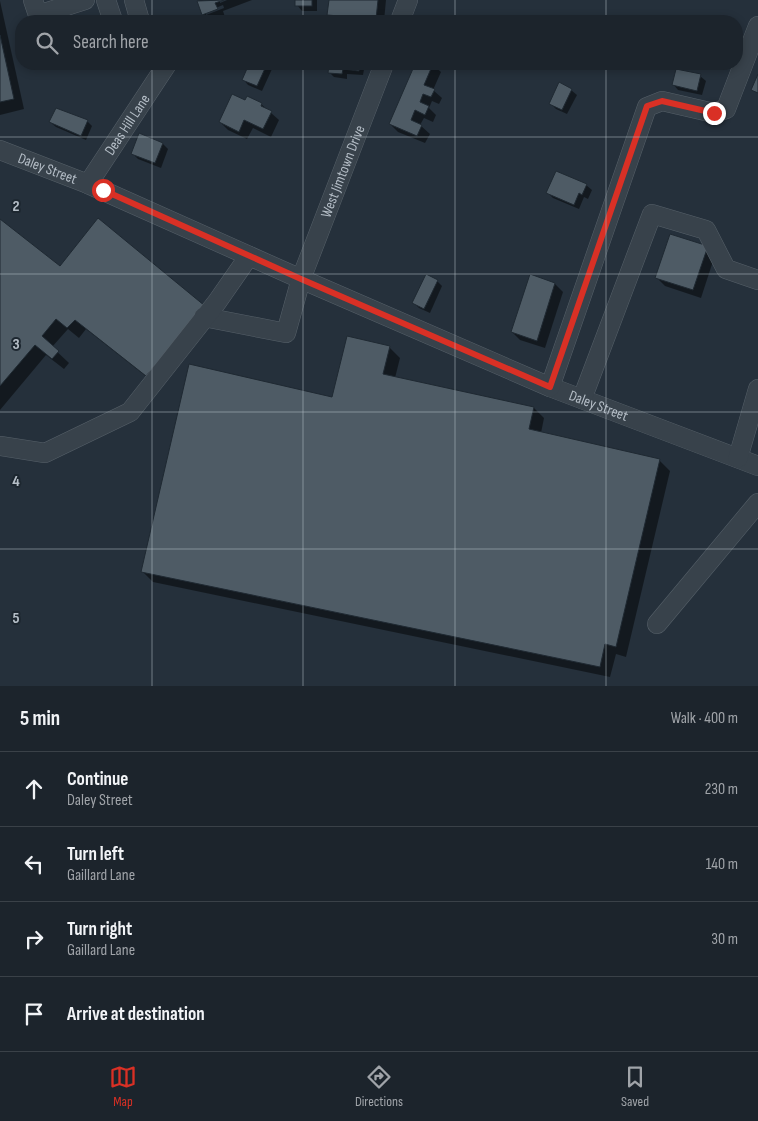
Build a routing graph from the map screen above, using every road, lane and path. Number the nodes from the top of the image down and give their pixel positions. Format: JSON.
{"nodes":[{"id":1,"x":33,"y":0,"type":"edge"},
{"id":2,"x":86,"y":0,"type":"edge"},
{"id":3,"x":106,"y":0,"type":"edge"},
{"id":4,"x":134,"y":0,"type":"edge"},
{"id":5,"x":408,"y":0,"type":"edge"},
{"id":6,"x":111,"y":15,"type":"edge"},
{"id":7,"x":138,"y":15,"type":"edge"},
{"id":8,"x":402,"y":15,"type":"edge"},
{"id":9,"x":758,"y":26,"type":"edge"},
{"id":10,"x":743,"y":65,"type":"edge"},
{"id":11,"x":163,"y":70,"type":"edge"},
{"id":12,"x":382,"y":70,"type":"edge"},
{"id":13,"x":741,"y":70,"type":"edge"},
{"id":14,"x":0,"y":150,"type":"edge"},
{"id":15,"x":88,"y":184,"type":"junction"},
{"id":16,"x":249,"y":256,"type":"junction"},
{"id":17,"x":301,"y":279,"type":"junction"},
{"id":18,"x":758,"y":280,"type":"edge"},
{"id":19,"x":204,"y":317,"type":"junction"},
{"id":20,"x":550,"y":387,"type":"junction"},
{"id":21,"x":758,"y":389,"type":"edge"},
{"id":22,"x":582,"y":399,"type":"junction"},
{"id":23,"x":0,"y":446,"type":"edge"},
{"id":24,"x":738,"y":458,"type":"junction"},
{"id":25,"x":758,"y":466,"type":"edge"},
{"id":26,"x":758,"y":503,"type":"edge"},
{"id":27,"x":657,"y":624,"type":"dead end"}],
"edges":[{"from":1,"to":2,"type":"street"},
{"from":3,"to":6,"type":"street"},
{"from":4,"to":7,"type":"street"},
{"from":5,"to":8,"type":"street"},
{"from":9,"to":10,"type":"street"},
{"from":11,"to":15,"type":"street","name":"Deas Hill Lane"},
{"from":12,"to":17,"type":"street","name":"West Jimtown Drive"},
{"from":13,"to":20,"type":"street"},
{"from":14,"to":15,"type":"street","name":"Daley Street"},
{"from":15,"to":16,"type":"street","name":"Daley Street"},
{"from":16,"to":17,"type":"street","name":"Daley Street"},
{"from":16,"to":19,"type":"street"},
{"from":17,"to":19,"type":"street","name":"West Jimtown Drive"},
{"from":17,"to":20,"type":"street","name":"Daley Street"},
{"from":18,"to":22,"type":"street"},
{"from":19,"to":23,"type":"street"},
{"from":20,"to":22,"type":"street","name":"Daley Street"},
{"from":21,"to":24,"type":"street"},
{"from":22,"to":24,"type":"street","name":"Daley Street"},
{"from":24,"to":25,"type":"street","name":"Daley Street"},
{"from":26,"to":27,"type":"street"}]}
